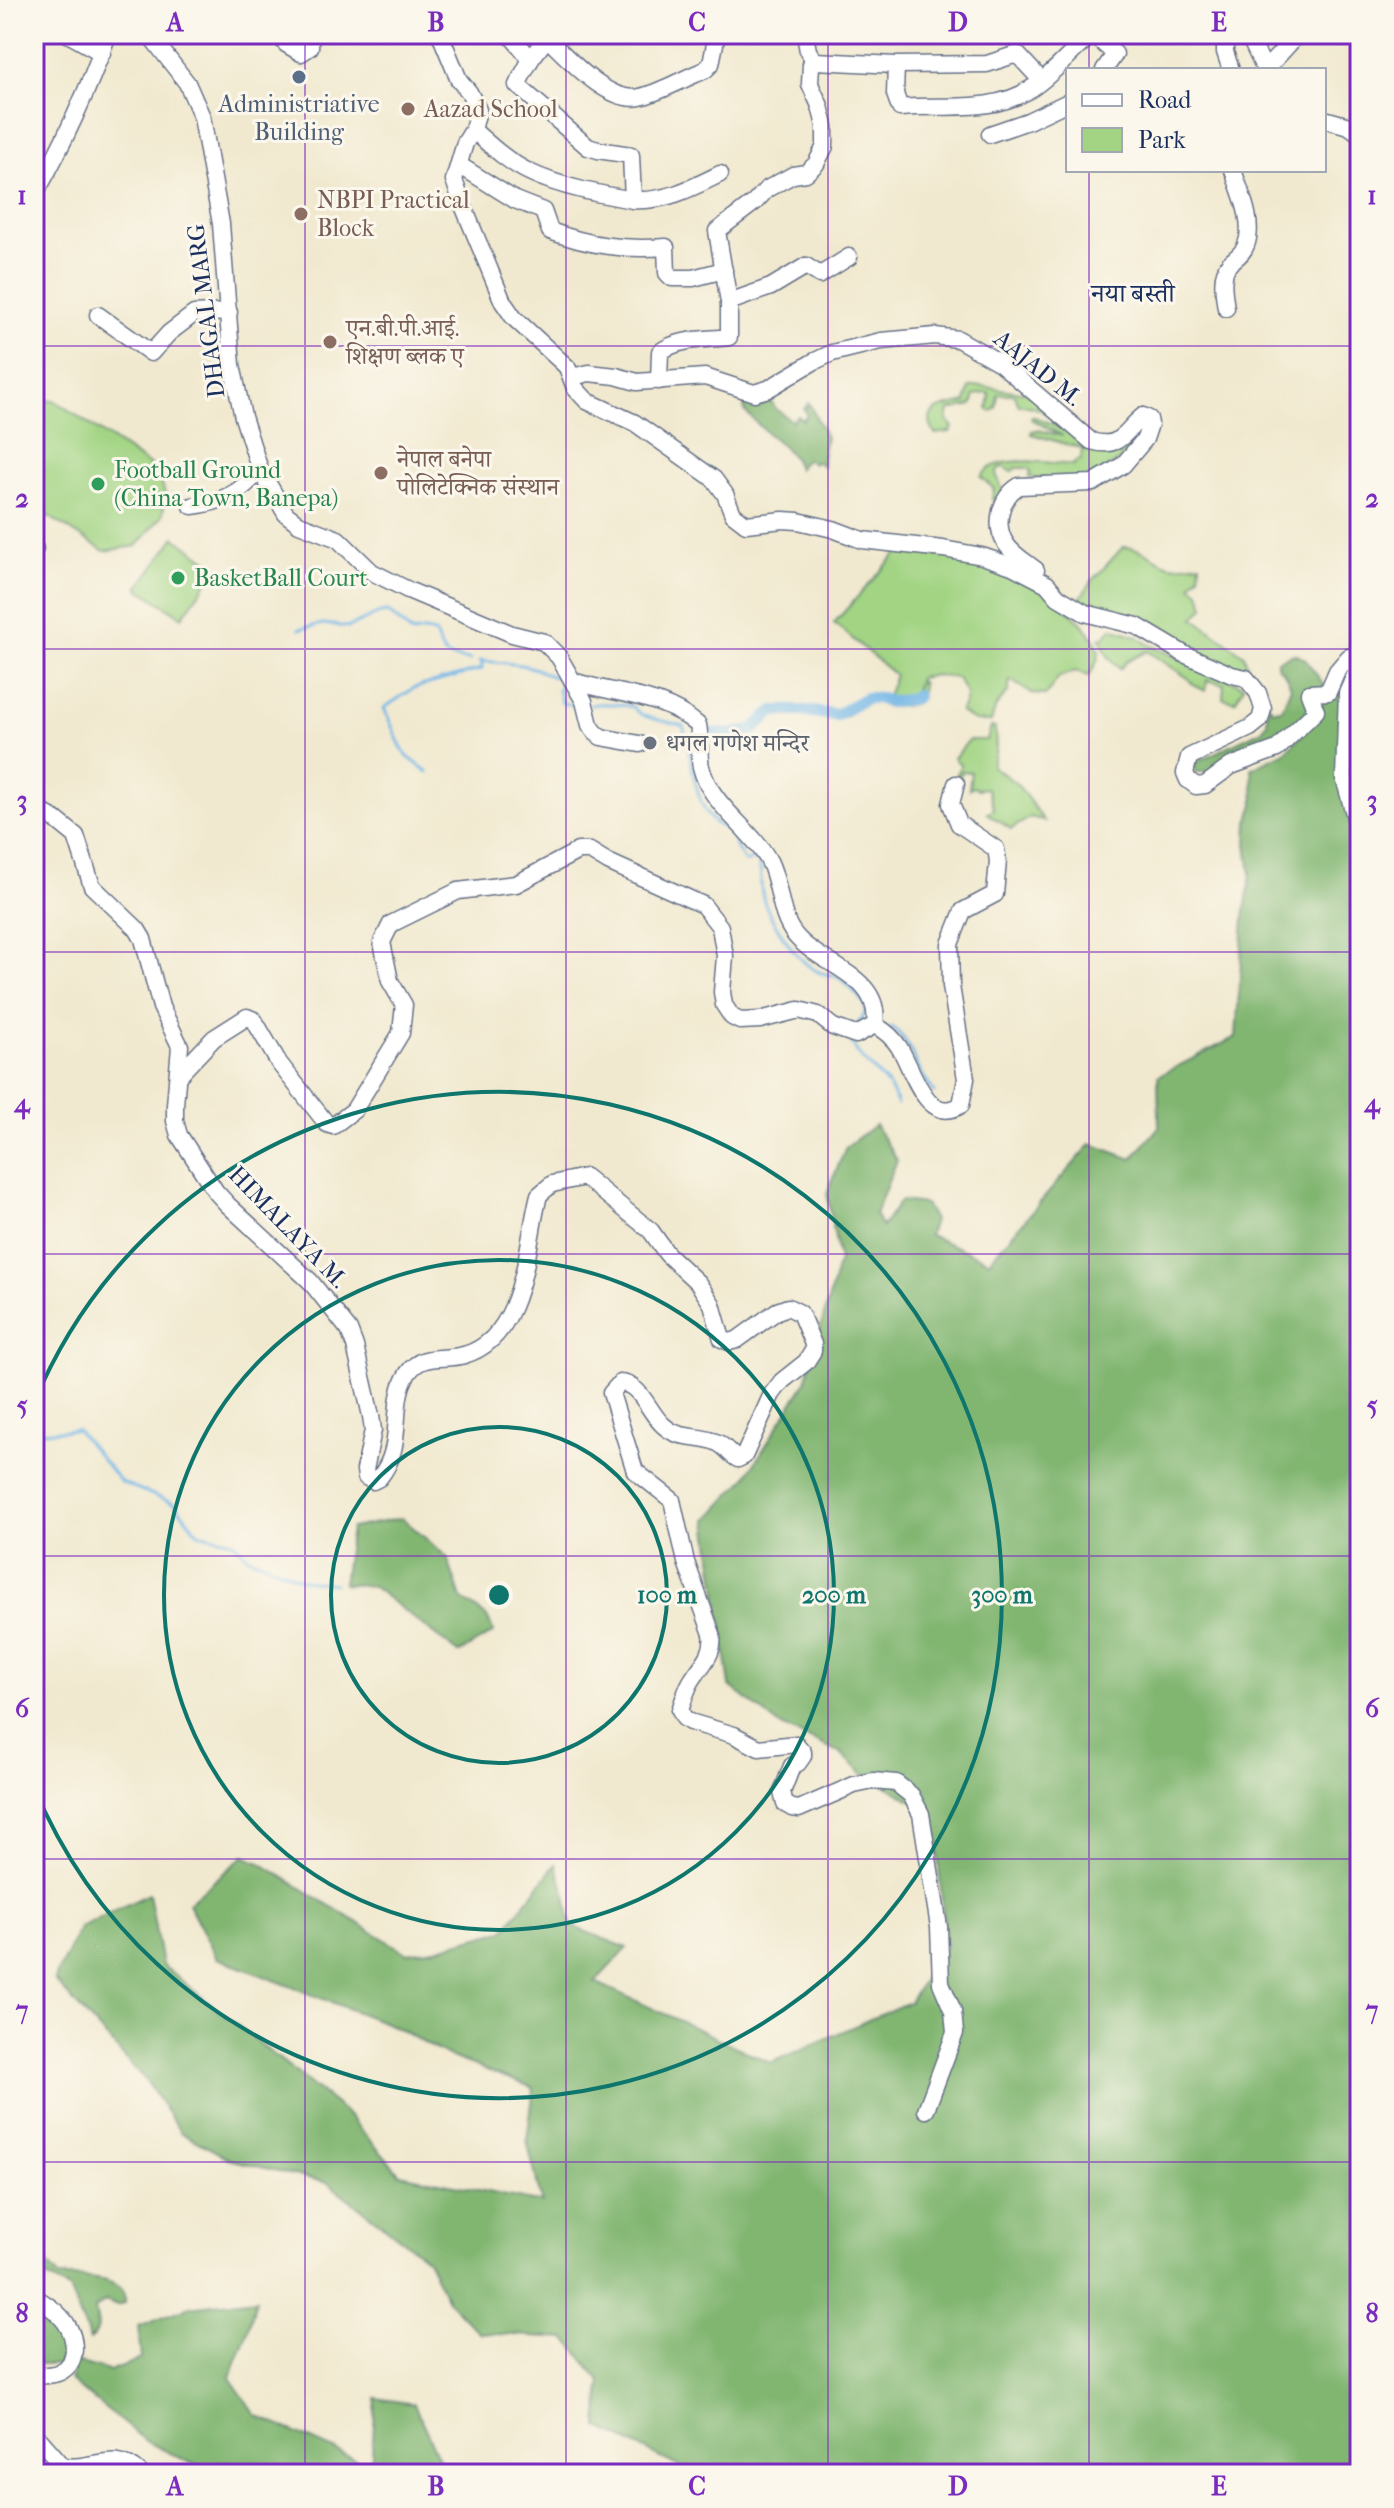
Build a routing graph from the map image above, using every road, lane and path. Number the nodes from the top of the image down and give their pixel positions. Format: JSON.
{"nodes":[{"id":1,"x":68,"y":34,"type":"edge"},
{"id":2,"x":108,"y":34,"type":"edge"},
{"id":3,"x":149,"y":34,"type":"edge"},
{"id":4,"x":279,"y":34,"type":"edge"},
{"id":5,"x":311,"y":34,"type":"edge"},
{"id":6,"x":440,"y":34,"type":"edge"},
{"id":7,"x":513,"y":34,"type":"edge"},
{"id":8,"x":717,"y":34,"type":"edge"},
{"id":9,"x":805,"y":34,"type":"edge"},
{"id":10,"x":1225,"y":34,"type":"edge"},
{"id":11,"x":1248,"y":34,"type":"edge"},
{"id":12,"x":1298,"y":34,"type":"edge"},
{"id":13,"x":1093,"y":35,"type":"edge"},
{"id":14,"x":102,"y":53,"type":"junction"},
{"id":15,"x":531,"y":59,"type":"junction"},
{"id":16,"x":815,"y":61,"type":"junction"},
{"id":17,"x":896,"y":65,"type":"junction"},
{"id":18,"x":1105,"y":68,"type":"edge"},
{"id":19,"x":1230,"y":68,"type":"edge"},
{"id":20,"x":1264,"y":68,"type":"edge"},
{"id":21,"x":1267,"y":68,"type":"edge"},
{"id":22,"x":1041,"y":80,"type":"junction"},
{"id":23,"x":1066,"y":103,"type":"edge"},
{"id":24,"x":1326,"y":120,"type":"edge"},
{"id":25,"x":473,"y":130,"type":"junction"},
{"id":26,"x":990,"y":134,"type":"dead end"},
{"id":27,"x":1360,"y":134,"type":"edge"},
{"id":28,"x":459,"y":165,"type":"junction"},
{"id":29,"x":1234,"y":172,"type":"edge"},
{"id":30,"x":720,"y":174,"type":"dead end"},
{"id":31,"x":34,"y":196,"type":"edge"},
{"id":32,"x":633,"y":200,"type":"junction"},
{"id":33,"x":849,"y":257,"type":"dead end"},
{"id":34,"x":724,"y":270,"type":"junction"},
{"id":35,"x":729,"y":302,"type":"junction"},
{"id":36,"x":1226,"y":308,"type":"dead end"},
{"id":37,"x":229,"y":312,"type":"junction"},
{"id":38,"x":98,"y":315,"type":"dead end"},
{"id":39,"x":567,"y":367,"type":"junction"},
{"id":40,"x":659,"y":381,"type":"junction"},
{"id":41,"x":260,"y":470,"type":"junction"},
{"id":42,"x":192,"y":506,"type":"dead end"},
{"id":43,"x":1047,"y":584,"type":"junction"},
{"id":44,"x":573,"y":681,"type":"junction"},
{"id":45,"x":640,"y":744,"type":"dead end"},
{"id":46,"x":956,"y":784,"type":"dead end"},
{"id":47,"x":34,"y":808,"type":"edge"},
{"id":48,"x":1360,"y":835,"type":"edge"},
{"id":49,"x":875,"y":1025,"type":"junction"},
{"id":50,"x":178,"y":1076,"type":"junction"},
{"id":51,"x":926,"y":2110,"type":"dead end"},
{"id":52,"x":34,"y":2297,"type":"edge"},
{"id":53,"x":34,"y":2376,"type":"edge"},
{"id":54,"x":34,"y":2433,"type":"edge"},
{"id":55,"x":141,"y":2474,"type":"edge"}],
"edges":[{"from":1,"to":14,"type":"street"},
{"from":2,"to":14,"type":"street"},
{"from":3,"to":37,"type":"street","name":"DHAGAL MARG"},
{"from":4,"to":5,"type":"street"},
{"from":6,"to":25,"type":"street"},
{"from":7,"to":15,"type":"street"},
{"from":8,"to":15,"type":"street"},
{"from":9,"to":16,"type":"street"},
{"from":10,"to":19,"type":"street"},
{"from":11,"to":20,"type":"street"},
{"from":12,"to":21,"type":"street"},
{"from":13,"to":18,"type":"street"},
{"from":13,"to":22,"type":"street"},
{"from":14,"to":31,"type":"street"},
{"from":15,"to":32,"type":"street"},
{"from":16,"to":17,"type":"street"},
{"from":16,"to":34,"type":"street"},
{"from":17,"to":22,"type":"street"},
{"from":17,"to":22,"type":"street"},
{"from":23,"to":26,"type":"street"},
{"from":24,"to":27,"type":"street"},
{"from":25,"to":28,"type":"street"},
{"from":25,"to":32,"type":"street"},
{"from":28,"to":34,"type":"street"},
{"from":28,"to":39,"type":"street"},
{"from":29,"to":36,"type":"street"},
{"from":30,"to":32,"type":"street"},
{"from":33,"to":35,"type":"street"},
{"from":34,"to":35,"type":"street"},
{"from":35,"to":40,"type":"street"},
{"from":37,"to":38,"type":"street"},
{"from":37,"to":41,"type":"street","name":"DHAGAL MARG"},
{"from":39,"to":40,"type":"street","name":"AAJAD M."},
{"from":39,"to":43,"type":"street"},
{"from":40,"to":43,"type":"street","name":"AAJAD M."},
{"from":41,"to":42,"type":"street"},
{"from":41,"to":44,"type":"street","name":"DHAGAL MARG"},
{"from":43,"to":48,"type":"street"},
{"from":44,"to":45,"type":"street","name":"DHAGAL MARG"},
{"from":44,"to":49,"type":"street"},
{"from":46,"to":49,"type":"street"},
{"from":47,"to":50,"type":"street","name":"HIMALAYA M."},
{"from":49,"to":50,"type":"street"},
{"from":50,"to":51,"type":"street","name":"HIMALAYA M."},
{"from":52,"to":53,"type":"street"},
{"from":54,"to":55,"type":"street"}]}
